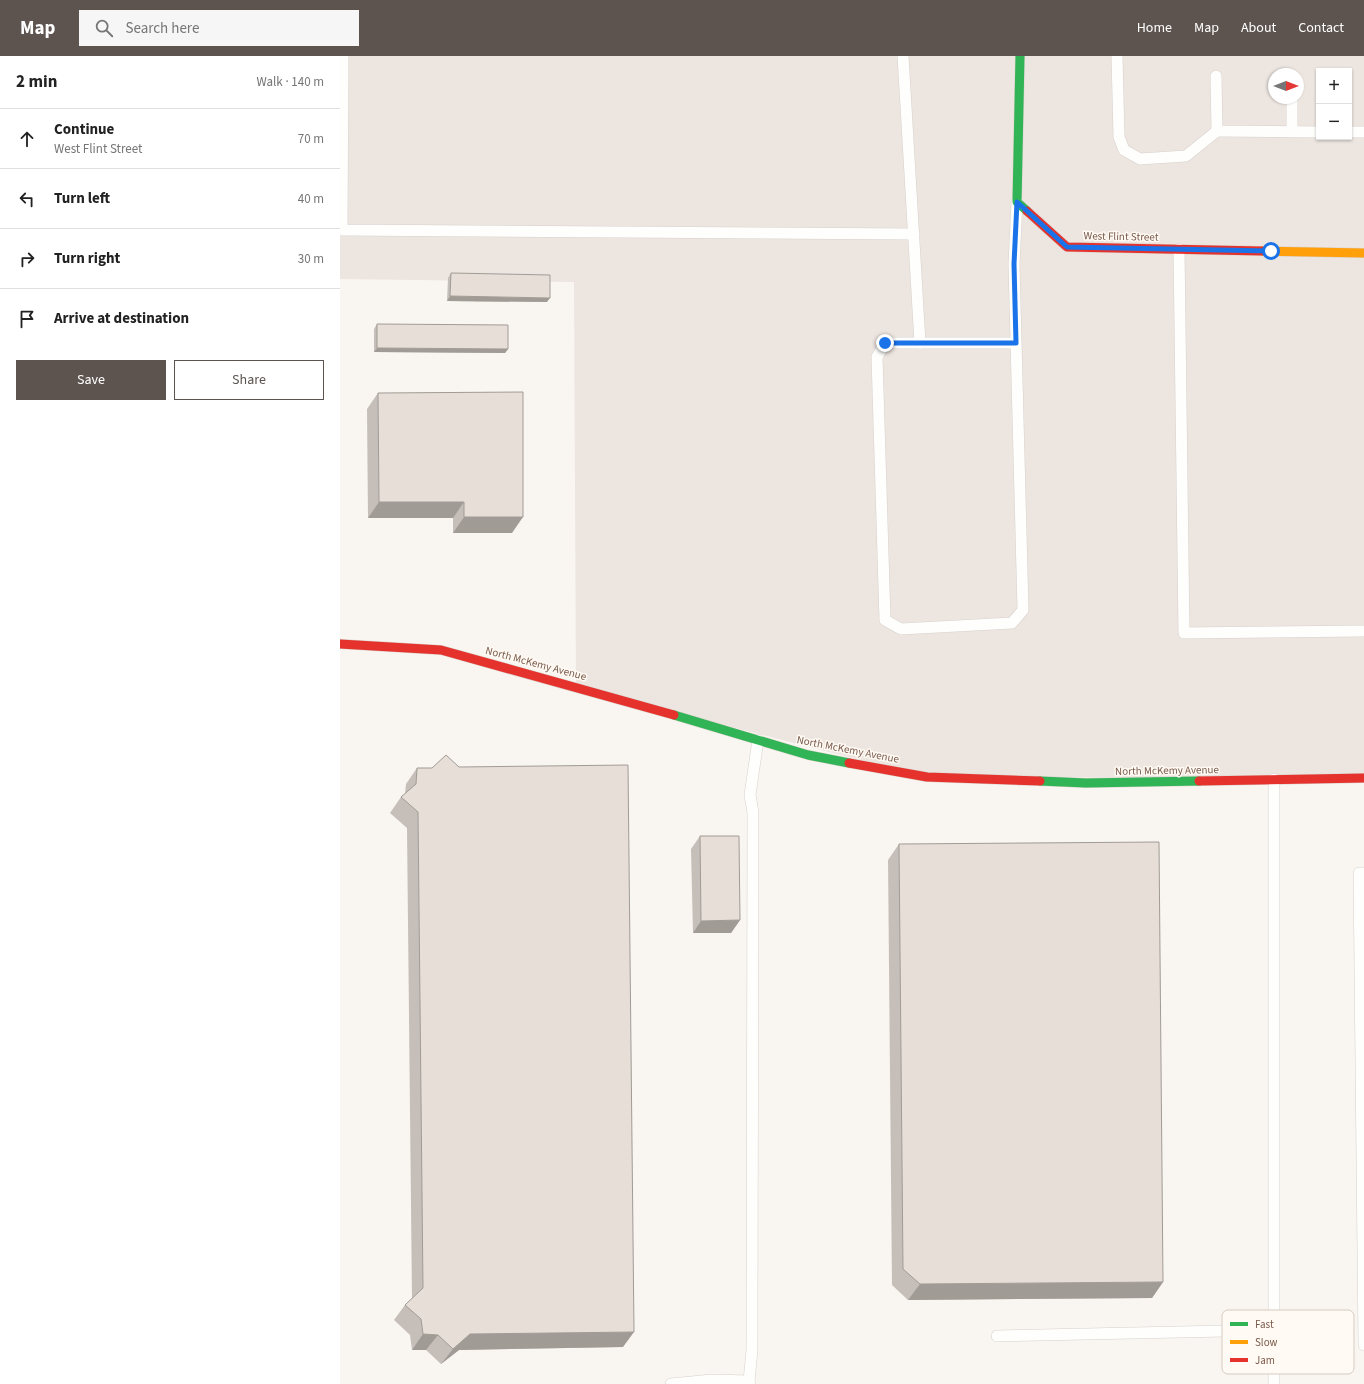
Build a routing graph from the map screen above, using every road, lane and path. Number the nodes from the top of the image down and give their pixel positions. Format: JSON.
{"nodes":[{"id":1,"x":343,"y":56,"type":"edge"},
{"id":2,"x":903,"y":56,"type":"edge"},
{"id":3,"x":1020,"y":56,"type":"edge"},
{"id":4,"x":1117,"y":56,"type":"edge"},
{"id":5,"x":1216,"y":76,"type":"dead end"},
{"id":6,"x":1292,"y":104,"type":"edge"},
{"id":7,"x":1217,"y":131,"type":"junction"},
{"id":8,"x":1292,"y":132,"type":"junction"},
{"id":9,"x":1316,"y":132,"type":"edge"},
{"id":10,"x":1352,"y":132,"type":"edge"},
{"id":11,"x":1364,"y":132,"type":"edge"},
{"id":12,"x":1017,"y":202,"type":"junction"},
{"id":13,"x":914,"y":234,"type":"junction"},
{"id":14,"x":1178,"y":250,"type":"junction"},
{"id":15,"x":1364,"y":253,"type":"edge"},
{"id":16,"x":920,"y":343,"type":"junction"},
{"id":17,"x":1016,"y":343,"type":"junction"},
{"id":18,"x":1364,"y":631,"type":"edge"},
{"id":19,"x":340,"y":644,"type":"edge"},
{"id":20,"x":758,"y":740,"type":"junction"},
{"id":21,"x":1364,"y":778,"type":"edge"},
{"id":22,"x":1274,"y":779,"type":"junction"},
{"id":23,"x":1364,"y":873,"type":"edge"},
{"id":24,"x":1274,"y":1310,"type":"edge"},
{"id":25,"x":1222,"y":1331,"type":"edge"},
{"id":26,"x":998,"y":1336,"type":"dead end"},
{"id":27,"x":1364,"y":1345,"type":"edge"},
{"id":28,"x":750,"y":1382,"type":"edge"},
{"id":29,"x":671,"y":1384,"type":"edge"}],
"edges":[{"from":1,"to":13,"type":"lane"},
{"from":2,"to":13,"type":"lane"},
{"from":3,"to":12,"type":"street"},
{"from":4,"to":7,"type":"lane"},
{"from":5,"to":7,"type":"lane"},
{"from":6,"to":8,"type":"lane"},
{"from":7,"to":8,"type":"lane"},
{"from":8,"to":9,"type":"lane"},
{"from":10,"to":11,"type":"lane"},
{"from":12,"to":14,"type":"street","name":"West Flint Street"},
{"from":12,"to":17,"type":"lane"},
{"from":13,"to":16,"type":"lane"},
{"from":14,"to":15,"type":"street","name":"West Flint Street"},
{"from":14,"to":18,"type":"lane"},
{"from":16,"to":17,"type":"lane"},
{"from":16,"to":17,"type":"lane"},
{"from":19,"to":20,"type":"street","name":"North McKemy Avenue"},
{"from":20,"to":22,"type":"street","name":"North McKemy Avenue"},
{"from":20,"to":28,"type":"lane"},
{"from":21,"to":22,"type":"street","name":"North McKemy Avenue"},
{"from":22,"to":24,"type":"lane"},
{"from":23,"to":27,"type":"lane"},
{"from":25,"to":26,"type":"lane"},
{"from":28,"to":29,"type":"lane"}]}
